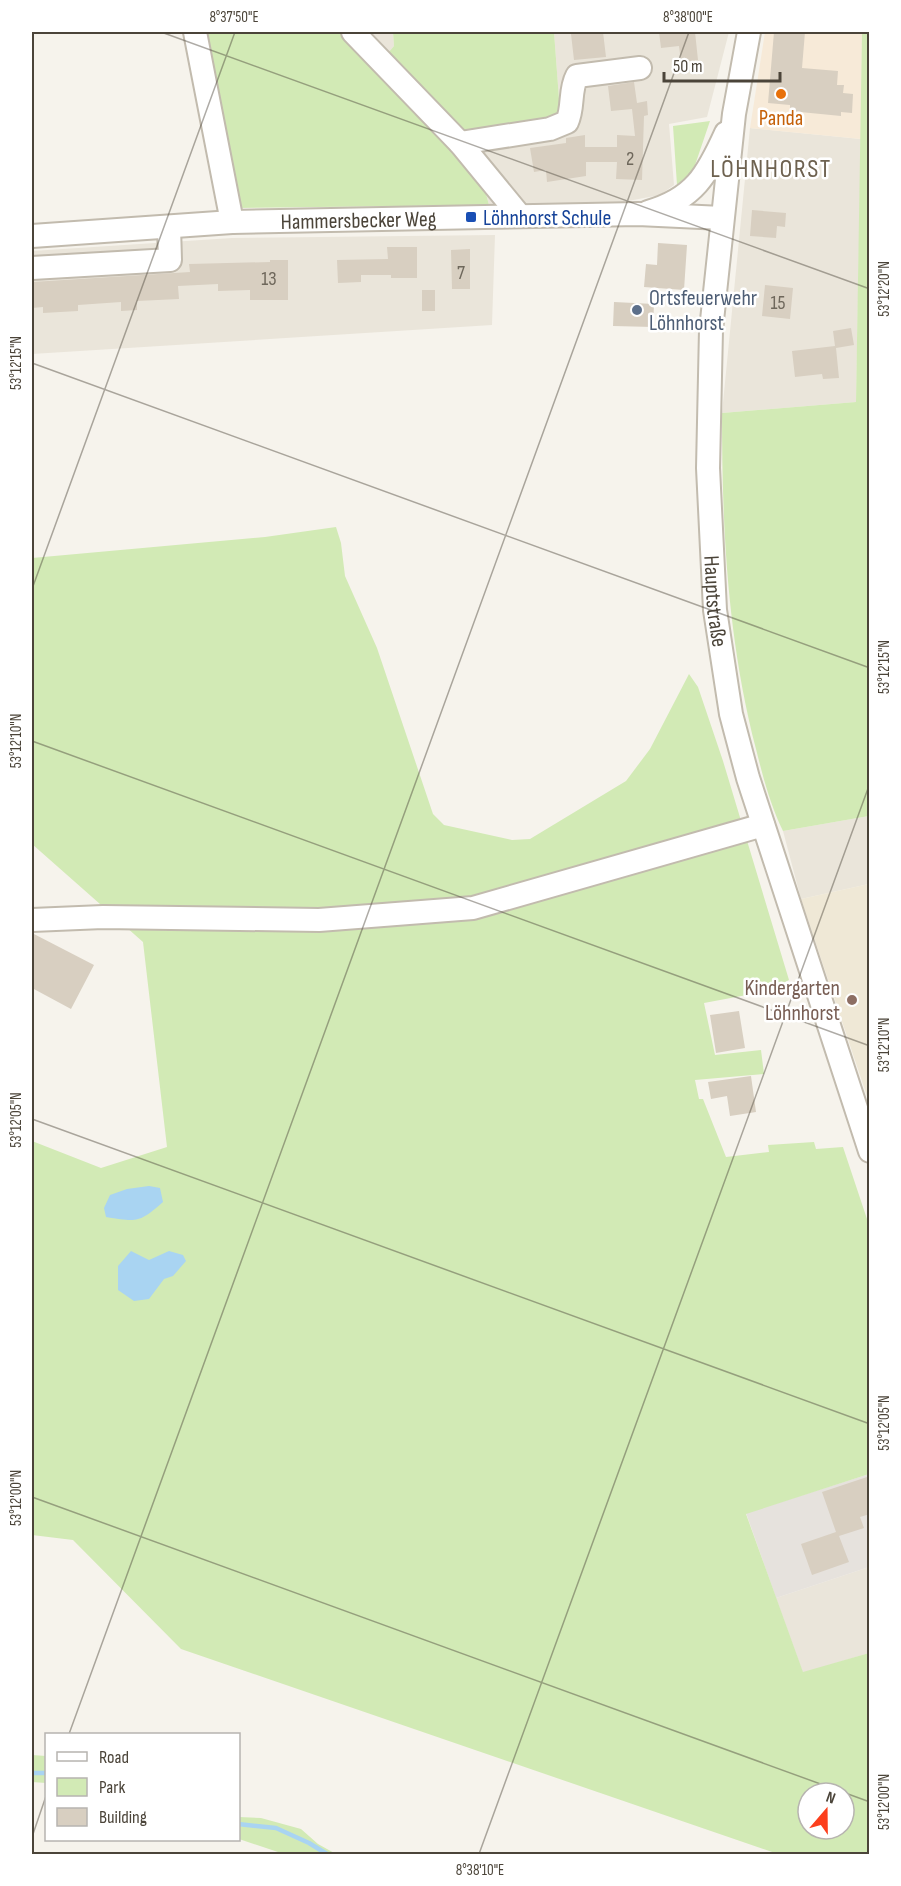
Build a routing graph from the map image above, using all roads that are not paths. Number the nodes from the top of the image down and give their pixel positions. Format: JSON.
{"nodes":[{"id":1,"x":195,"y":32,"type":"edge"},
{"id":2,"x":353,"y":32,"type":"edge"},
{"id":3,"x":749,"y":32,"type":"edge"},
{"id":4,"x":640,"y":68,"type":"dead end"},
{"id":5,"x":734,"y":114,"type":"junction"},
{"id":6,"x":460,"y":144,"type":"junction"},
{"id":7,"x":638,"y":214,"type":"junction"},
{"id":8,"x":520,"y":216,"type":"junction"},
{"id":9,"x":722,"y":218,"type":"junction"},
{"id":10,"x":232,"y":222,"type":"junction"},
{"id":11,"x":169,"y":227,"type":"junction"},
{"id":12,"x":32,"y":236,"type":"edge"},
{"id":13,"x":32,"y":268,"type":"edge"},
{"id":14,"x":762,"y":825,"type":"junction"},
{"id":15,"x":32,"y":920,"type":"edge"},
{"id":16,"x":870,"y":1151,"type":"edge"}],
"edges":[{"from":1,"to":10,"type":"street"},
{"from":2,"to":6,"type":"street"},
{"from":3,"to":5,"type":"street","name":"Hauptstraße"},
{"from":4,"to":6,"type":"street"},
{"from":5,"to":7,"type":"street"},
{"from":5,"to":9,"type":"street","name":"Hauptstraße"},
{"from":6,"to":8,"type":"street"},
{"from":7,"to":8,"type":"street","name":"Hammersbecker Weg"},
{"from":7,"to":9,"type":"street","name":"Hammersbecker Weg"},
{"from":8,"to":10,"type":"street","name":"Hammersbecker Weg"},
{"from":9,"to":14,"type":"street","name":"Hauptstraße"},
{"from":10,"to":11,"type":"street","name":"Hammersbecker Weg"},
{"from":11,"to":12,"type":"street","name":"Hammersbecker Weg"},
{"from":11,"to":13,"type":"street"},
{"from":14,"to":15,"type":"street"},
{"from":14,"to":16,"type":"street","name":"Hauptstraße"}]}
